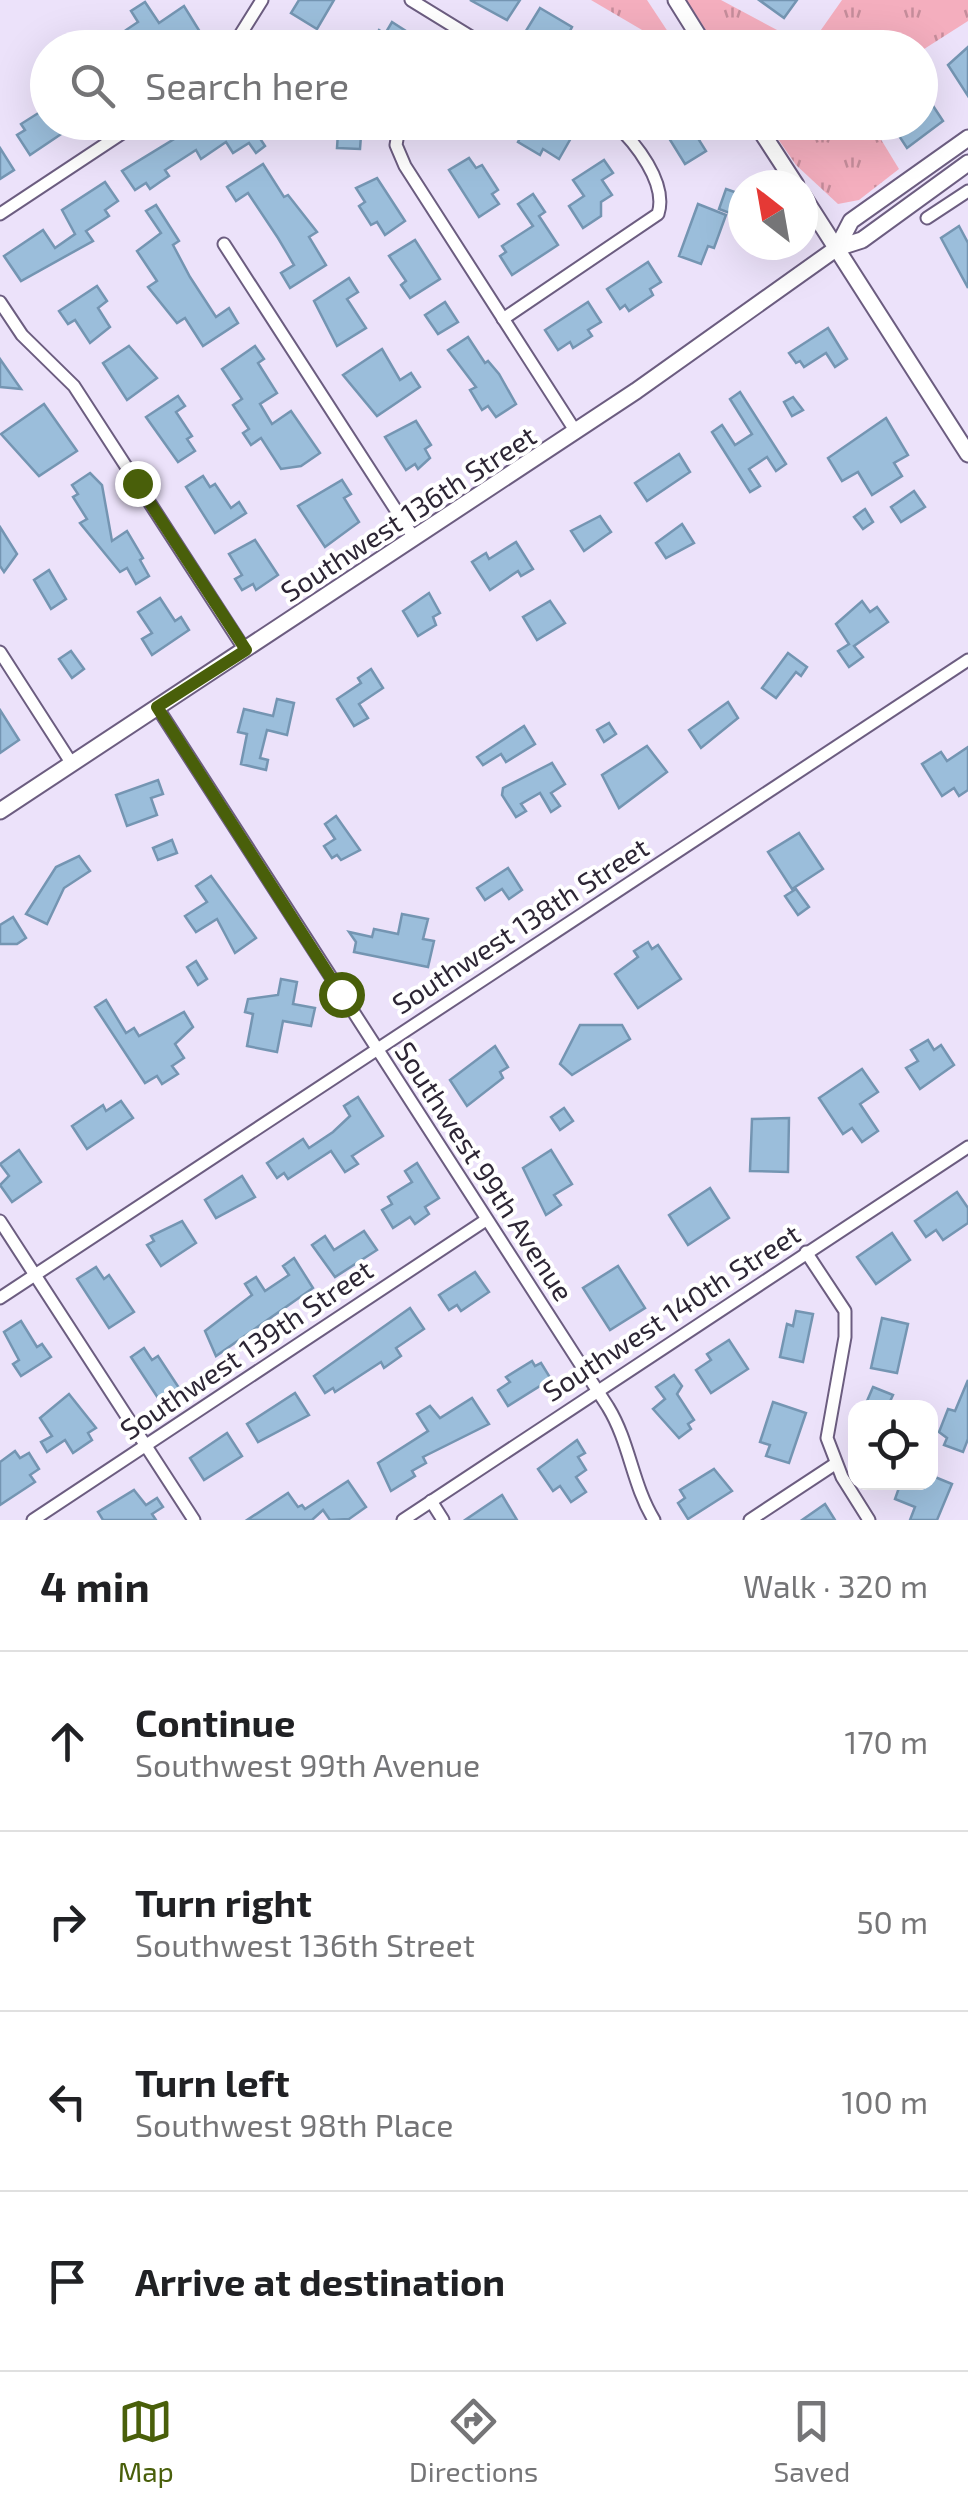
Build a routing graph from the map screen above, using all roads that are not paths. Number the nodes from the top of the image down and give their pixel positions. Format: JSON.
{"nodes":[{"id":1,"x":262,"y":0,"type":"edge"},
{"id":2,"x":411,"y":0,"type":"edge"},
{"id":3,"x":676,"y":0,"type":"edge"},
{"id":4,"x":456,"y":29,"type":"edge"},
{"id":5,"x":243,"y":30,"type":"edge"},
{"id":6,"x":695,"y":30,"type":"edge"},
{"id":7,"x":968,"y":138,"type":"edge"},
{"id":8,"x":111,"y":140,"type":"edge"},
{"id":9,"x":397,"y":140,"type":"edge"},
{"id":10,"x":627,"y":140,"type":"edge"},
{"id":11,"x":767,"y":140,"type":"edge"},
{"id":12,"x":968,"y":163,"type":"edge"},
{"id":13,"x":786,"y":170,"type":"edge"},
{"id":14,"x":968,"y":191,"type":"edge"},
{"id":15,"x":0,"y":214,"type":"edge"},
{"id":16,"x":926,"y":218,"type":"dead end"},
{"id":17,"x":818,"y":219,"type":"edge"},
{"id":18,"x":224,"y":244,"type":"dead end"},
{"id":19,"x":837,"y":248,"type":"junction"},
{"id":20,"x":0,"y":302,"type":"edge"},
{"id":21,"x":503,"y":319,"type":"junction"},
{"id":22,"x":576,"y":432,"type":"junction"},
{"id":23,"x":968,"y":454,"type":"edge"},
{"id":24,"x":414,"y":538,"type":"junction"},
{"id":25,"x":246,"y":650,"type":"junction"},
{"id":26,"x":0,"y":652,"type":"edge"},
{"id":27,"x":968,"y":660,"type":"edge"},
{"id":28,"x":157,"y":707,"type":"junction"},
{"id":29,"x":72,"y":764,"type":"junction"},
{"id":30,"x":0,"y":811,"type":"edge"},
{"id":31,"x":376,"y":1050,"type":"junction"},
{"id":32,"x":968,"y":1147,"type":"edge"},
{"id":33,"x":486,"y":1220,"type":"junction"},
{"id":34,"x":0,"y":1221,"type":"edge"},
{"id":35,"x":806,"y":1252,"type":"junction"},
{"id":36,"x":35,"y":1275,"type":"junction"},
{"id":37,"x":0,"y":1298,"type":"edge"},
{"id":38,"x":596,"y":1390,"type":"junction"},
{"id":39,"x":146,"y":1446,"type":"junction"},
{"id":40,"x":835,"y":1464,"type":"junction"},
{"id":41,"x":431,"y":1501,"type":"junction"},
{"id":42,"x":33,"y":1520,"type":"edge"},
{"id":43,"x":194,"y":1520,"type":"edge"},
{"id":44,"x":402,"y":1520,"type":"edge"},
{"id":45,"x":443,"y":1520,"type":"edge"},
{"id":46,"x":654,"y":1520,"type":"edge"},
{"id":47,"x":750,"y":1520,"type":"edge"},
{"id":48,"x":869,"y":1520,"type":"edge"}],
"edges":[{"from":1,"to":5,"type":"street"},
{"from":2,"to":4,"type":"street"},
{"from":3,"to":6,"type":"street"},
{"from":7,"to":19,"type":"street","name":"Southwest 136th Street"},
{"from":8,"to":15,"type":"street"},
{"from":9,"to":21,"type":"street"},
{"from":10,"to":21,"type":"street"},
{"from":11,"to":13,"type":"street"},
{"from":12,"to":19,"type":"street","name":"Southwest 136th Street"},
{"from":14,"to":16,"type":"street"},
{"from":17,"to":19,"type":"street"},
{"from":18,"to":24,"type":"street"},
{"from":19,"to":22,"type":"street","name":"Southwest 136th Street"},
{"from":19,"to":23,"type":"street"},
{"from":20,"to":25,"type":"street"},
{"from":21,"to":22,"type":"street"},
{"from":22,"to":24,"type":"street","name":"Southwest 136th Street"},
{"from":24,"to":25,"type":"street","name":"Southwest 136th Street"},
{"from":25,"to":28,"type":"street","name":"Southwest 136th Street"},
{"from":26,"to":29,"type":"street"},
{"from":27,"to":31,"type":"street","name":"Southwest 138th Street"},
{"from":28,"to":29,"type":"street","name":"Southwest 136th Street"},
{"from":28,"to":31,"type":"street","name":"Southwest 99th Avenue"},
{"from":29,"to":30,"type":"street","name":"Southwest 136th Street"},
{"from":31,"to":33,"type":"street","name":"Southwest 99th Avenue"},
{"from":31,"to":36,"type":"street","name":"Southwest 138th Street"},
{"from":32,"to":35,"type":"street","name":"Southwest 140th Street"},
{"from":33,"to":38,"type":"street","name":"Southwest 99th Avenue"},
{"from":33,"to":39,"type":"street","name":"Southwest 139th Street"},
{"from":34,"to":36,"type":"street"},
{"from":35,"to":38,"type":"street","name":"Southwest 140th Street"},
{"from":35,"to":40,"type":"street"},
{"from":36,"to":37,"type":"street","name":"Southwest 138th Street"},
{"from":36,"to":39,"type":"street"},
{"from":38,"to":41,"type":"street","name":"Southwest 140th Street"},
{"from":38,"to":46,"type":"street","name":"Southwest 99th Avenue"},
{"from":39,"to":42,"type":"street","name":"Southwest 139th Street"},
{"from":39,"to":43,"type":"street"},
{"from":40,"to":47,"type":"street"},
{"from":40,"to":48,"type":"street"},
{"from":41,"to":44,"type":"street","name":"Southwest 140th Street"},
{"from":41,"to":45,"type":"street"}]}
